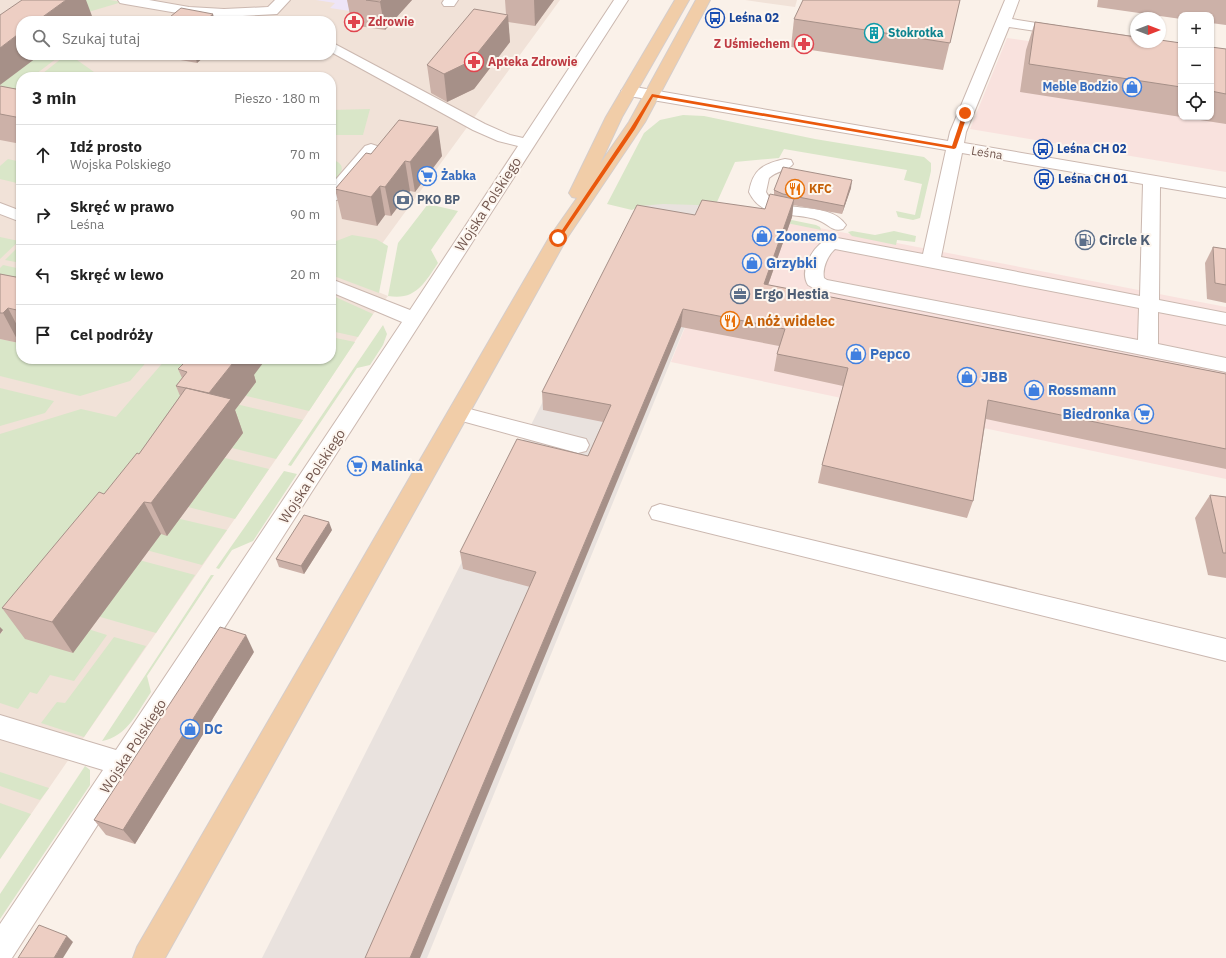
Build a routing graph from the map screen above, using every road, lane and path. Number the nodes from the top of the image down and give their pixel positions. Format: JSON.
{"nodes":[{"id":1,"x":125,"y":0,"type":"edge"},
{"id":2,"x":283,"y":0,"type":"edge"},
{"id":3,"x":621,"y":0,"type":"edge"},
{"id":4,"x":682,"y":0,"type":"edge"},
{"id":5,"x":703,"y":0,"type":"edge"},
{"id":6,"x":1012,"y":0,"type":"edge"},
{"id":7,"x":274,"y":9,"type":"edge"},
{"id":8,"x":1004,"y":22,"type":"junction"},
{"id":9,"x":1079,"y":33,"type":"edge"},
{"id":10,"x":336,"y":49,"type":"edge"},
{"id":11,"x":629,"y":91,"type":"junction"},
{"id":12,"x":652,"y":95,"type":"junction"},
{"id":13,"x":528,"y":144,"type":"junction"},
{"id":14,"x":954,"y":148,"type":"junction"},
{"id":15,"x":371,"y":149,"type":"dead end"},
{"id":16,"x":785,"y":164,"type":"dead end"},
{"id":17,"x":1152,"y":181,"type":"junction"},
{"id":18,"x":336,"y":190,"type":"edge"},
{"id":19,"x":1226,"y":194,"type":"edge"},
{"id":20,"x":0,"y":208,"type":"edge"},
{"id":21,"x":16,"y":215,"type":"edge"},
{"id":22,"x":838,"y":225,"type":"dead end"},
{"id":23,"x":558,"y":238,"type":"junction"},
{"id":24,"x":931,"y":261,"type":"junction"},
{"id":25,"x":336,"y":287,"type":"edge"},
{"id":26,"x":1149,"y":304,"type":"junction"},
{"id":27,"x":413,"y":319,"type":"junction"},
{"id":28,"x":1226,"y":319,"type":"edge"},
{"id":29,"x":1148,"y":349,"type":"junction"},
{"id":30,"x":1226,"y":365,"type":"edge"},
{"id":31,"x":458,"y":413,"type":"junction"},
{"id":32,"x":578,"y":445,"type":"dead end"},
{"id":33,"x":660,"y":513,"type":"dead end"},
{"id":34,"x":1226,"y":650,"type":"edge"},
{"id":35,"x":0,"y":727,"type":"edge"},
{"id":36,"x":122,"y":764,"type":"junction"},
{"id":37,"x":0,"y":950,"type":"edge"},
{"id":38,"x":148,"y":958,"type":"edge"}],
"edges":[{"from":1,"to":7,"type":"street"},
{"from":2,"to":7,"type":"street"},
{"from":3,"to":13,"type":"street","name":"Wojska Polskiego"},
{"from":4,"to":11,"type":"main road"},
{"from":5,"to":12,"type":"main road"},
{"from":6,"to":8,"type":"street"},
{"from":8,"to":9,"type":"street"},
{"from":8,"to":14,"type":"street"},
{"from":10,"to":13,"type":"street"},
{"from":11,"to":12,"type":"street","name":"Leśna"},
{"from":11,"to":23,"type":"main road"},
{"from":12,"to":14,"type":"street","name":"Leśna"},
{"from":12,"to":23,"type":"main road"},
{"from":13,"to":27,"type":"street","name":"Wojska Polskiego"},
{"from":14,"to":17,"type":"street","name":"Leśna"},
{"from":14,"to":24,"type":"street"},
{"from":15,"to":18,"type":"street"},
{"from":16,"to":22,"type":"street"},
{"from":17,"to":19,"type":"street","name":"Leśna"},
{"from":17,"to":26,"type":"street"},
{"from":20,"to":21,"type":"street"},
{"from":23,"to":31,"type":"main road"},
{"from":24,"to":26,"type":"street"},
{"from":24,"to":29,"type":"street"},
{"from":25,"to":27,"type":"street"},
{"from":26,"to":28,"type":"street"},
{"from":26,"to":29,"type":"street"},
{"from":27,"to":36,"type":"street","name":"Wojska Polskiego"},
{"from":29,"to":30,"type":"street"},
{"from":31,"to":32,"type":"street"},
{"from":31,"to":38,"type":"main road"},
{"from":33,"to":34,"type":"street"},
{"from":35,"to":36,"type":"street"},
{"from":36,"to":37,"type":"street","name":"Wojska Polskiego"}]}
